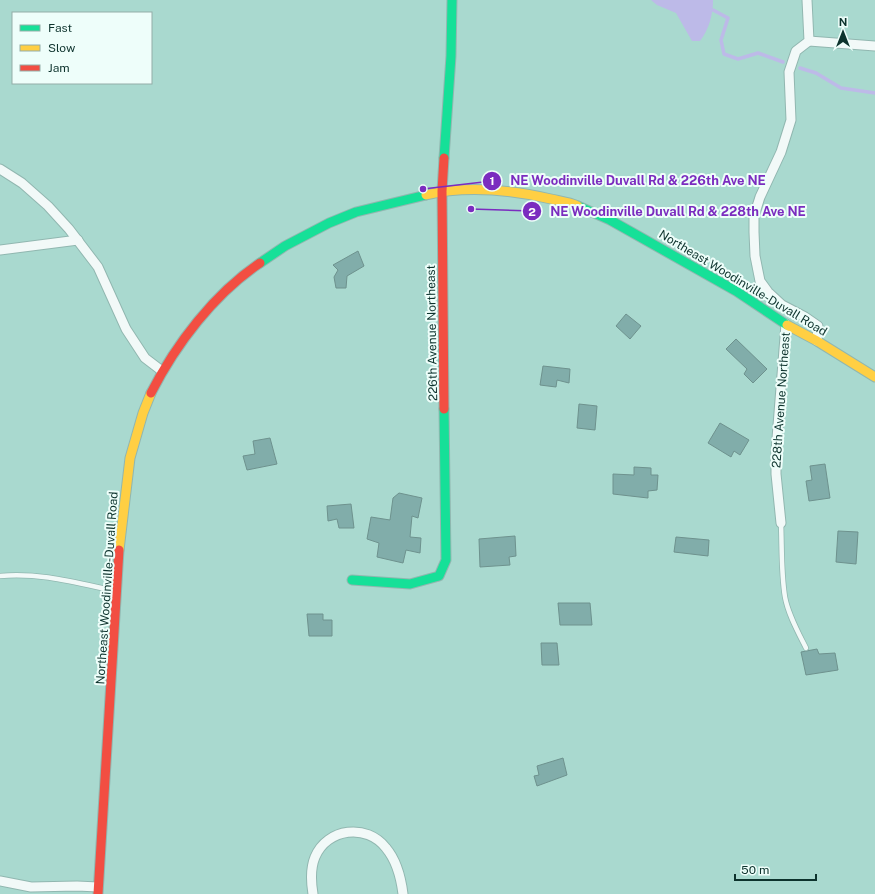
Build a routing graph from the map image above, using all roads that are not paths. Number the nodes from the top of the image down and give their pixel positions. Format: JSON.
{"nodes":[{"id":1,"x":452,"y":0,"type":"edge"},
{"id":2,"x":807,"y":0,"type":"edge"},
{"id":3,"x":809,"y":40,"type":"junction"},
{"id":4,"x":875,"y":46,"type":"edge"},
{"id":5,"x":0,"y":169,"type":"edge"},
{"id":6,"x":442,"y":190,"type":"junction"},
{"id":7,"x":78,"y":240,"type":"junction"},
{"id":8,"x":0,"y":250,"type":"edge"},
{"id":9,"x":786,"y":324,"type":"junction"},
{"id":10,"x":817,"y":341,"type":"junction"},
{"id":11,"x":162,"y":371,"type":"junction"},
{"id":12,"x":875,"y":377,"type":"edge"},
{"id":13,"x":781,"y":523,"type":"joint"},
{"id":14,"x":0,"y":576,"type":"edge"},
{"id":15,"x":352,"y":580,"type":"dead end"},
{"id":16,"x":117,"y":591,"type":"junction"},
{"id":17,"x":806,"y":648,"type":"dead end"},
{"id":18,"x":0,"y":881,"type":"edge"},
{"id":19,"x":98,"y":891,"type":"edge"},
{"id":20,"x":313,"y":894,"type":"edge"},
{"id":21,"x":403,"y":894,"type":"edge"}],
"edges":[{"from":1,"to":6,"type":"main road","name":"226th Avenue Northeast"},
{"from":2,"to":3,"type":"street"},
{"from":3,"to":4,"type":"street"},
{"from":3,"to":10,"type":"street"},
{"from":5,"to":7,"type":"street"},
{"from":6,"to":9,"type":"main road","name":"Northeast Woodinville-Duvall Road"},
{"from":6,"to":11,"type":"main road","name":"Northeast Woodinville-Duvall Road"},
{"from":6,"to":15,"type":"main road","name":"226th Avenue Northeast"},
{"from":7,"to":8,"type":"street"},
{"from":7,"to":11,"type":"street"},
{"from":9,"to":10,"type":"main road","name":"Northeast Woodinville-Duvall Road"},
{"from":9,"to":13,"type":"street","name":"228th Avenue Northeast"},
{"from":10,"to":12,"type":"main road","name":"Northeast Woodinville-Duvall Road"},
{"from":11,"to":16,"type":"main road","name":"Northeast Woodinville-Duvall Road"},
{"from":13,"to":17,"type":"lane"},
{"from":14,"to":16,"type":"lane"},
{"from":16,"to":19,"type":"main road","name":"Northeast Woodinville-Duvall Road"},
{"from":18,"to":19,"type":"street"},
{"from":20,"to":21,"type":"street"}]}
